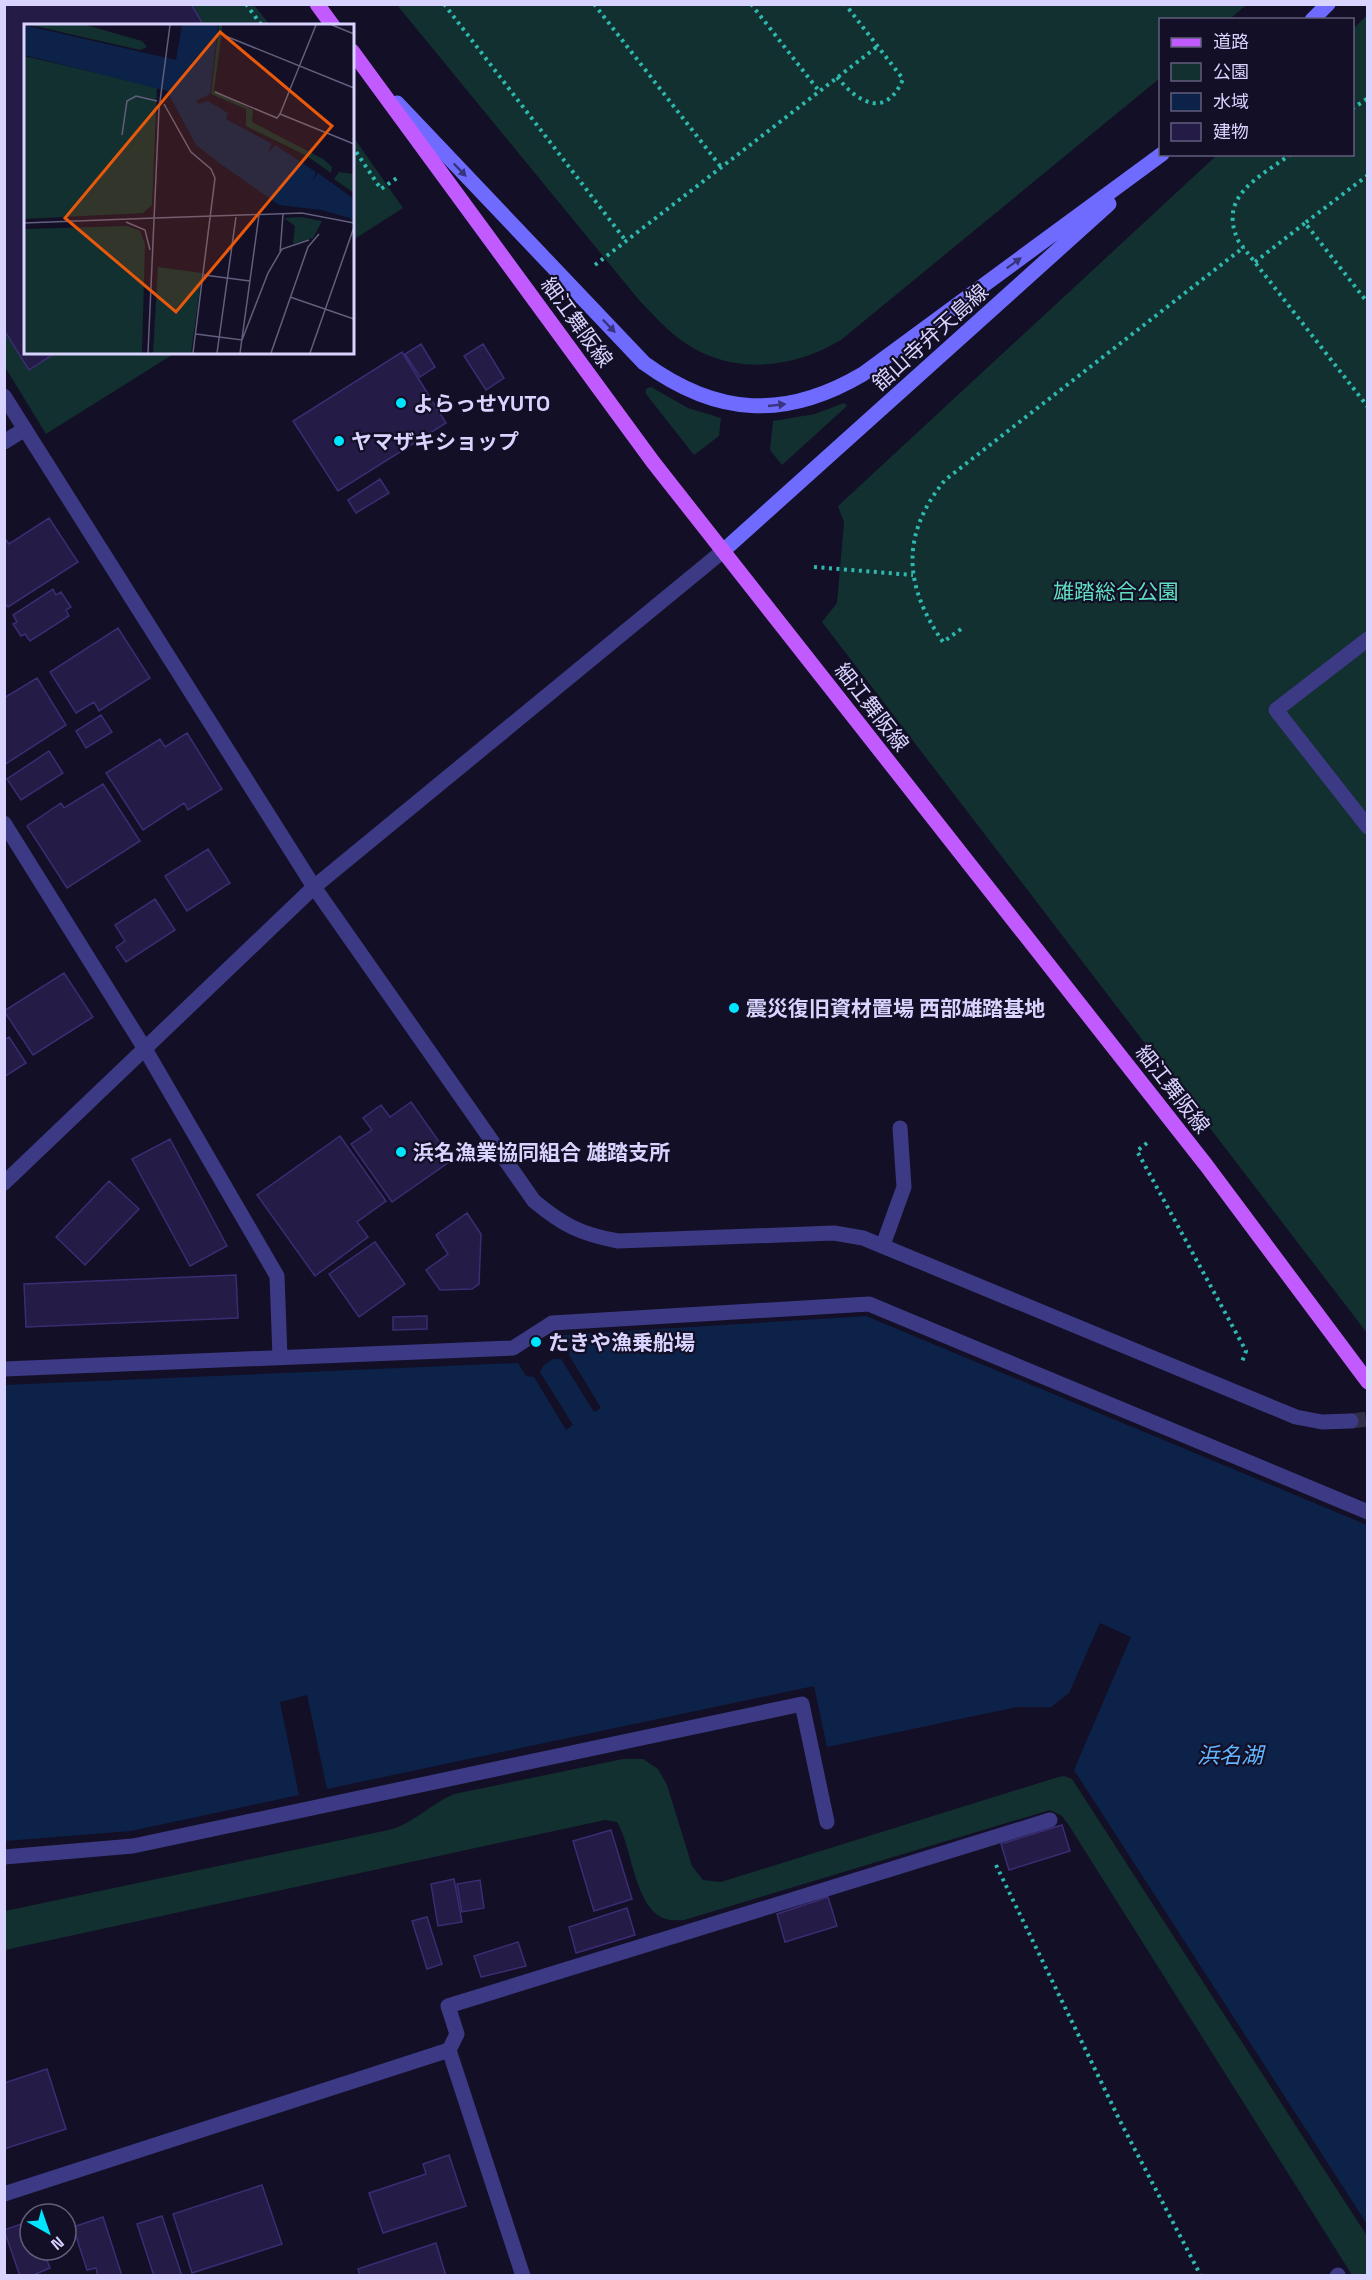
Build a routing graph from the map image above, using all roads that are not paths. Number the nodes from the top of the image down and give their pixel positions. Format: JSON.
{"nodes":[{"id":1,"x":317,"y":4,"type":"edge"},
{"id":2,"x":1328,"y":4,"type":"edge"},
{"id":3,"x":1314,"y":18,"type":"edge"},
{"id":4,"x":332,"y":24,"type":"edge"},
{"id":5,"x":354,"y":54,"type":"edge"},
{"id":6,"x":376,"y":82,"type":"junction"},
{"id":7,"x":1160,"y":156,"type":"edge"},
{"id":8,"x":1161,"y":156,"type":"edge"},
{"id":9,"x":4,"y":396,"type":"edge"},
{"id":10,"x":25,"y":429,"type":"junction"},
{"id":11,"x":4,"y":442,"type":"edge"},
{"id":12,"x":723,"y":551,"type":"junction"},
{"id":13,"x":1368,"y":639,"type":"edge"},
{"id":14,"x":4,"y":823,"type":"edge"},
{"id":15,"x":1368,"y":827,"type":"edge"},
{"id":16,"x":314,"y":887,"type":"junction"},
{"id":17,"x":145,"y":1049,"type":"junction"},
{"id":18,"x":900,"y":1128,"type":"dead end"},
{"id":19,"x":4,"y":1183,"type":"edge"},
{"id":20,"x":883,"y":1245,"type":"junction"},
{"id":21,"x":280,"y":1357,"type":"junction"},
{"id":22,"x":4,"y":1369,"type":"edge"},
{"id":23,"x":1368,"y":1382,"type":"edge"},
{"id":24,"x":1351,"y":1421,"type":"tunnel mouth"},
{"id":25,"x":1368,"y":1512,"type":"edge"},
{"id":26,"x":1050,"y":1820,"type":"dead end"},
{"id":27,"x":826,"y":1822,"type":"dead end"},
{"id":28,"x":4,"y":1857,"type":"edge"},
{"id":29,"x":449,"y":2050,"type":"junction"},
{"id":30,"x":4,"y":2194,"type":"edge"},
{"id":31,"x":523,"y":2276,"type":"edge"}],
"edges":[{"from":1,"to":4,"type":"main road"},
{"from":2,"to":3,"type":"main road"},
{"from":5,"to":6,"type":"main road","name":"細江舞阪線"},
{"from":6,"to":7,"type":"main road","one_way":true},
{"from":6,"to":12,"type":"main road","name":"細江舞阪線"},
{"from":8,"to":12,"type":"main road","name":"舘山寺弁天島線"},
{"from":9,"to":10,"type":"street"},
{"from":10,"to":11,"type":"street"},
{"from":10,"to":16,"type":"street"},
{"from":12,"to":16,"type":"street"},
{"from":12,"to":23,"type":"main road","name":"細江舞阪線"},
{"from":13,"to":15,"type":"street"},
{"from":14,"to":17,"type":"street"},
{"from":16,"to":17,"type":"street"},
{"from":16,"to":20,"type":"street"},
{"from":17,"to":19,"type":"street"},
{"from":17,"to":21,"type":"street"},
{"from":18,"to":20,"type":"street"},
{"from":20,"to":24,"type":"street"},
{"from":21,"to":22,"type":"street"},
{"from":21,"to":25,"type":"street"},
{"from":26,"to":29,"type":"street"},
{"from":27,"to":28,"type":"street"},
{"from":29,"to":30,"type":"street"},
{"from":29,"to":31,"type":"street"}]}
